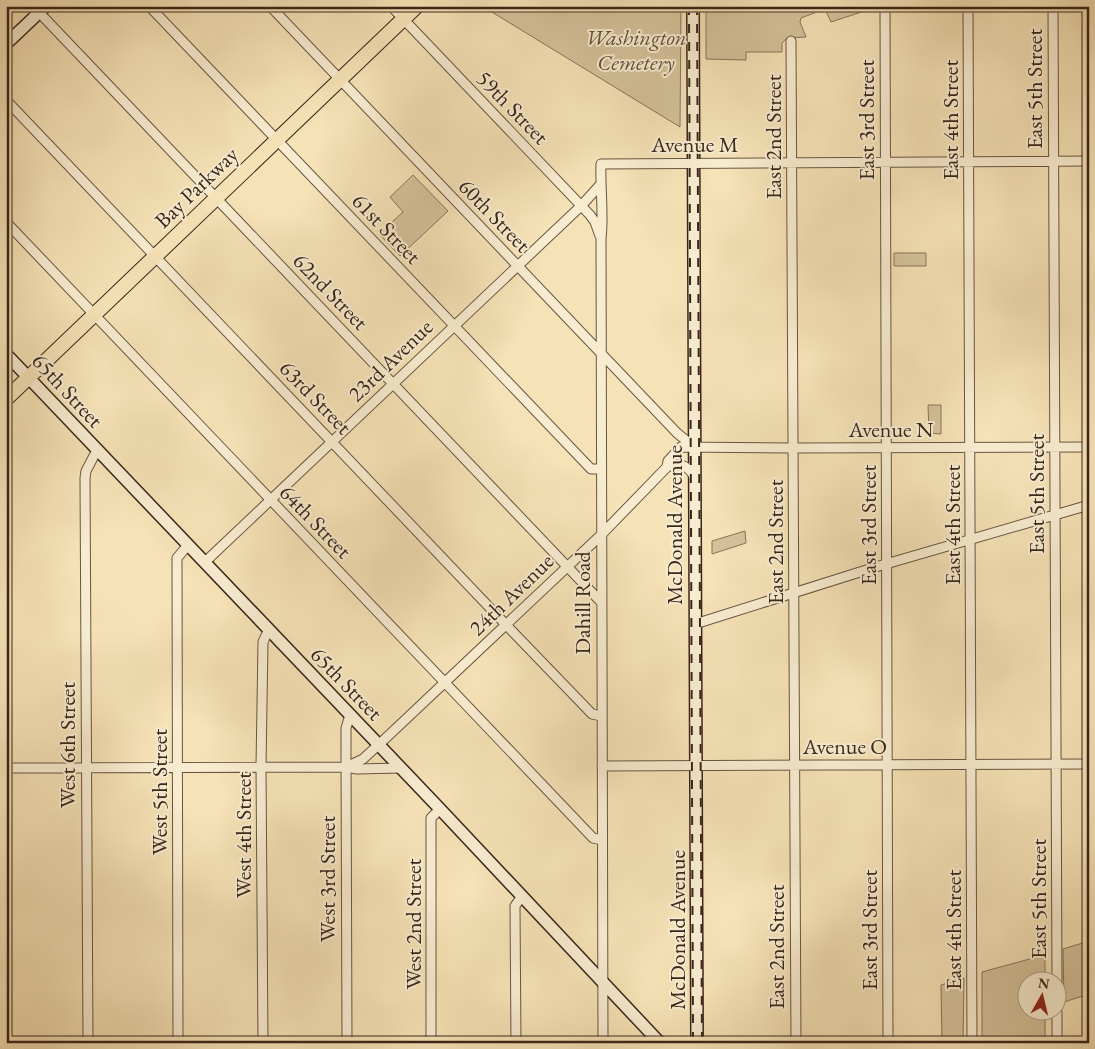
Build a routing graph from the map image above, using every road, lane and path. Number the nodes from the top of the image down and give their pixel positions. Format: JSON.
{"nodes":[{"id":1,"x":149,"y":6,"type":"edge"},
{"id":2,"x":270,"y":6,"type":"edge"},
{"id":3,"x":391,"y":6,"type":"edge"},
{"id":4,"x":417,"y":6,"type":"edge"},
{"id":5,"x":693,"y":6,"type":"edge"},
{"id":6,"x":968,"y":6,"type":"edge"},
{"id":7,"x":1053,"y":6,"type":"edge"},
{"id":8,"x":40,"y":8,"type":"edge"},
{"id":9,"x":885,"y":8,"type":"dead end"},
{"id":10,"x":404,"y":19,"type":"junction"},
{"id":11,"x":791,"y":41,"type":"dead end"},
{"id":12,"x":6,"y":44,"type":"edge"},
{"id":13,"x":340,"y":80,"type":"junction"},
{"id":14,"x":6,"y":100,"type":"edge"},
{"id":15,"x":277,"y":139,"type":"junction"},
{"id":16,"x":1053,"y":161,"type":"junction"},
{"id":17,"x":1089,"y":161,"type":"edge"},
{"id":18,"x":792,"y":162,"type":"junction"},
{"id":19,"x":885,"y":162,"type":"junction"},
{"id":20,"x":969,"y":162,"type":"junction"},
{"id":21,"x":693,"y":163,"type":"junction"},
{"id":22,"x":601,"y":164,"type":"joint"},
{"id":23,"x":600,"y":185,"type":"junction"},
{"id":24,"x":216,"y":198,"type":"junction"},
{"id":25,"x":580,"y":206,"type":"junction"},
{"id":26,"x":6,"y":222,"type":"edge"},
{"id":27,"x":601,"y":239,"type":"junction"},
{"id":28,"x":155,"y":255,"type":"junction"},
{"id":29,"x":517,"y":265,"type":"junction"},
{"id":30,"x":94,"y":314,"type":"junction"},
{"id":31,"x":453,"y":325,"type":"junction"},
{"id":32,"x":600,"y":353,"type":"junction"},
{"id":33,"x":6,"y":354,"type":"edge"},
{"id":34,"x":28,"y":377,"type":"junction"},
{"id":35,"x":392,"y":383,"type":"junction"},
{"id":36,"x":6,"y":399,"type":"edge"},
{"id":37,"x":331,"y":441,"type":"junction"},
{"id":38,"x":694,"y":447,"type":"junction"},
{"id":39,"x":970,"y":447,"type":"junction"},
{"id":40,"x":1054,"y":447,"type":"junction"},
{"id":41,"x":1089,"y":447,"type":"edge"},
{"id":42,"x":793,"y":448,"type":"junction"},
{"id":43,"x":886,"y":448,"type":"junction"},
{"id":44,"x":97,"y":450,"type":"junction"},
{"id":45,"x":667,"y":467,"type":"junction"},
{"id":46,"x":600,"y":470,"type":"junction"},
{"id":47,"x":694,"y":477,"type":"junction"},
{"id":48,"x":270,"y":500,"type":"junction"},
{"id":49,"x":1089,"y":505,"type":"edge"},
{"id":50,"x":1055,"y":515,"type":"junction"},
{"id":51,"x":601,"y":535,"type":"junction"},
{"id":52,"x":970,"y":540,"type":"junction"},
{"id":53,"x":188,"y":545,"type":"junction"},
{"id":54,"x":205,"y":562,"type":"junction"},
{"id":55,"x":887,"y":564,"type":"junction"},
{"id":56,"x":566,"y":567,"type":"junction"},
{"id":57,"x":794,"y":593,"type":"junction"},
{"id":58,"x":601,"y":602,"type":"junction"},
{"id":59,"x":506,"y":624,"type":"junction"},
{"id":60,"x":695,"y":624,"type":"junction"},
{"id":61,"x":269,"y":630,"type":"junction"},
{"id":62,"x":444,"y":682,"type":"junction"},
{"id":63,"x":350,"y":715,"type":"junction"},
{"id":64,"x":601,"y":716,"type":"junction"},
{"id":65,"x":379,"y":745,"type":"junction"},
{"id":66,"x":1056,"y":764,"type":"junction"},
{"id":67,"x":1089,"y":764,"type":"edge"},
{"id":68,"x":696,"y":765,"type":"junction"},
{"id":69,"x":794,"y":765,"type":"junction"},
{"id":70,"x":887,"y":765,"type":"junction"},
{"id":71,"x":971,"y":765,"type":"junction"},
{"id":72,"x":346,"y":766,"type":"junction"},
{"id":73,"x":602,"y":766,"type":"junction"},
{"id":74,"x":86,"y":767,"type":"junction"},
{"id":75,"x":177,"y":767,"type":"junction"},
{"id":76,"x":261,"y":767,"type":"junction"},
{"id":77,"x":6,"y":768,"type":"edge"},
{"id":78,"x":400,"y":768,"type":"junction"},
{"id":79,"x":440,"y":809,"type":"junction"},
{"id":80,"x":602,"y":840,"type":"junction"},
{"id":81,"x":522,"y":896,"type":"junction"},
{"id":82,"x":1057,"y":972,"type":"edge"},
{"id":83,"x":602,"y":981,"type":"junction"},
{"id":84,"x":1057,"y":1022,"type":"edge"},
{"id":85,"x":661,"y":1042,"type":"edge"},
{"id":86,"x":88,"y":1043,"type":"edge"},
{"id":87,"x":178,"y":1043,"type":"edge"},
{"id":88,"x":262,"y":1043,"type":"edge"},
{"id":89,"x":347,"y":1043,"type":"edge"},
{"id":90,"x":431,"y":1043,"type":"edge"},
{"id":91,"x":516,"y":1043,"type":"edge"},
{"id":92,"x":603,"y":1043,"type":"edge"},
{"id":93,"x":697,"y":1043,"type":"edge"},
{"id":94,"x":796,"y":1043,"type":"edge"},
{"id":95,"x":888,"y":1043,"type":"edge"},
{"id":96,"x":972,"y":1043,"type":"edge"},
{"id":97,"x":1057,"y":1043,"type":"edge"}],
"edges":[{"from":1,"to":15,"type":"street","name":"61st Street"},
{"from":2,"to":13,"type":"street","name":"60th Street"},
{"from":3,"to":10,"type":"street","name":"59th Street"},
{"from":4,"to":10,"type":"main road","name":"Bay Parkway"},
{"from":5,"to":21,"type":"main road","name":"McDonald Avenue"},
{"from":6,"to":20,"type":"street","name":"East 4th Street"},
{"from":7,"to":16,"type":"street","name":"East 5th Street"},
{"from":8,"to":12,"type":"main road"},
{"from":8,"to":24,"type":"street","name":"62nd Street"},
{"from":9,"to":19,"type":"street","name":"East 3rd Street"},
{"from":10,"to":13,"type":"main road","name":"Bay Parkway"},
{"from":10,"to":25,"type":"street","name":"59th Street"},
{"from":11,"to":18,"type":"street","name":"East 2nd Street"},
{"from":13,"to":15,"type":"main road","name":"Bay Parkway"},
{"from":13,"to":29,"type":"street","name":"60th Street"},
{"from":14,"to":28,"type":"street","name":"63rd Street"},
{"from":15,"to":24,"type":"main road","name":"Bay Parkway"},
{"from":15,"to":31,"type":"street","name":"61st Street"},
{"from":16,"to":17,"type":"street","name":"Avenue M"},
{"from":16,"to":20,"type":"street","name":"Avenue M"},
{"from":16,"to":40,"type":"street","name":"East 5th Street"},
{"from":18,"to":19,"type":"street","name":"Avenue M"},
{"from":18,"to":21,"type":"street","name":"Avenue M"},
{"from":18,"to":42,"type":"street","name":"East 2nd Street"},
{"from":19,"to":20,"type":"street","name":"Avenue M"},
{"from":19,"to":43,"type":"street","name":"East 3rd Street"},
{"from":20,"to":39,"type":"street","name":"East 4th Street"},
{"from":21,"to":22,"type":"street","name":"Avenue M"},
{"from":21,"to":38,"type":"main road","name":"McDonald Avenue"},
{"from":22,"to":23,"type":"street","name":"Dahill Road"},
{"from":23,"to":25,"type":"street","name":"23rd Avenue"},
{"from":23,"to":27,"type":"street","name":"Dahill Road"},
{"from":24,"to":28,"type":"main road","name":"Bay Parkway"},
{"from":24,"to":35,"type":"street","name":"62nd Street"},
{"from":25,"to":27,"type":"street","name":"59th Street"},
{"from":25,"to":29,"type":"street","name":"23rd Avenue"},
{"from":26,"to":30,"type":"street","name":"64th Street"},
{"from":27,"to":32,"type":"street","name":"Dahill Road"},
{"from":28,"to":30,"type":"main road","name":"Bay Parkway"},
{"from":28,"to":37,"type":"street","name":"63rd Street"},
{"from":29,"to":31,"type":"street","name":"23rd Avenue"},
{"from":29,"to":32,"type":"street","name":"60th Street"},
{"from":30,"to":34,"type":"main road","name":"Bay Parkway"},
{"from":30,"to":48,"type":"street","name":"64th Street"},
{"from":31,"to":35,"type":"street","name":"23rd Avenue"},
{"from":31,"to":46,"type":"street","name":"61st Street"},
{"from":32,"to":38,"type":"street","name":"60th Street"},
{"from":32,"to":46,"type":"street","name":"Dahill Road"},
{"from":33,"to":34,"type":"main road","name":"65th Street"},
{"from":34,"to":36,"type":"main road","name":"Bay Parkway"},
{"from":34,"to":44,"type":"main road","name":"65th Street"},
{"from":35,"to":37,"type":"street","name":"23rd Avenue"},
{"from":35,"to":56,"type":"street","name":"62nd Street"},
{"from":37,"to":48,"type":"street","name":"23rd Avenue"},
{"from":37,"to":59,"type":"street","name":"63rd Street"},
{"from":38,"to":42,"type":"street","name":"Avenue N"},
{"from":38,"to":45,"type":"street","name":"24th Avenue"},
{"from":38,"to":47,"type":"main road","name":"McDonald Avenue"},
{"from":39,"to":40,"type":"street","name":"Avenue N"},
{"from":39,"to":43,"type":"street","name":"Avenue N"},
{"from":39,"to":52,"type":"street","name":"East 4th Street"},
{"from":40,"to":41,"type":"street","name":"Avenue N"},
{"from":40,"to":50,"type":"street","name":"East 5th Street"},
{"from":42,"to":43,"type":"street","name":"Avenue N"},
{"from":42,"to":57,"type":"street","name":"East 2nd Street"},
{"from":43,"to":55,"type":"street","name":"East 3rd Street"},
{"from":44,"to":53,"type":"main road","name":"65th Street"},
{"from":44,"to":74,"type":"street","name":"West 6th Street"},
{"from":45,"to":47,"type":"street"},
{"from":45,"to":51,"type":"street","name":"24th Avenue"},
{"from":46,"to":51,"type":"street","name":"Dahill Road"},
{"from":47,"to":60,"type":"main road","name":"McDonald Avenue"},
{"from":48,"to":54,"type":"street","name":"23rd Avenue"},
{"from":48,"to":62,"type":"street","name":"64th Street"},
{"from":49,"to":50,"type":"street"},
{"from":50,"to":52,"type":"street"},
{"from":50,"to":66,"type":"street","name":"East 5th Street"},
{"from":51,"to":56,"type":"street","name":"24th Avenue"},
{"from":51,"to":58,"type":"street","name":"Dahill Road"},
{"from":52,"to":55,"type":"street"},
{"from":52,"to":71,"type":"street","name":"East 4th Street"},
{"from":53,"to":54,"type":"main road","name":"65th Street"},
{"from":53,"to":75,"type":"street","name":"West 5th Street"},
{"from":54,"to":61,"type":"main road","name":"65th Street"},
{"from":55,"to":57,"type":"street"},
{"from":55,"to":70,"type":"street","name":"East 3rd Street"},
{"from":56,"to":58,"type":"street","name":"62nd Street"},
{"from":56,"to":59,"type":"street","name":"24th Avenue"},
{"from":57,"to":60,"type":"street"},
{"from":57,"to":69,"type":"street","name":"East 2nd Street"},
{"from":58,"to":64,"type":"street","name":"Dahill Road"},
{"from":59,"to":62,"type":"street","name":"24th Avenue"},
{"from":59,"to":64,"type":"street","name":"63rd Street"},
{"from":60,"to":68,"type":"main road","name":"McDonald Avenue"},
{"from":61,"to":63,"type":"main road","name":"65th Street"},
{"from":61,"to":76,"type":"street","name":"West 4th Street"},
{"from":62,"to":65,"type":"street","name":"24th Avenue"},
{"from":62,"to":80,"type":"street","name":"64th Street"},
{"from":63,"to":65,"type":"main road","name":"65th Street"},
{"from":63,"to":72,"type":"street","name":"West 3rd Street"},
{"from":64,"to":73,"type":"street","name":"Dahill Road"},
{"from":65,"to":72,"type":"street"},
{"from":65,"to":78,"type":"main road","name":"65th Street"},
{"from":66,"to":67,"type":"street","name":"Avenue O"},
{"from":66,"to":71,"type":"street","name":"Avenue O"},
{"from":66,"to":82,"type":"street","name":"East 5th Street"},
{"from":68,"to":69,"type":"street","name":"Avenue O"},
{"from":68,"to":73,"type":"street","name":"Avenue O"},
{"from":68,"to":93,"type":"main road","name":"McDonald Avenue"},
{"from":69,"to":70,"type":"street","name":"Avenue O"},
{"from":69,"to":94,"type":"street","name":"East 2nd Street"},
{"from":70,"to":71,"type":"street","name":"Avenue O"},
{"from":70,"to":95,"type":"street","name":"East 3rd Street"},
{"from":71,"to":96,"type":"street","name":"East 4th Street"},
{"from":72,"to":76,"type":"street"},
{"from":72,"to":78,"type":"street"},
{"from":72,"to":89,"type":"street","name":"West 3rd Street"},
{"from":73,"to":80,"type":"street","name":"Dahill Road"},
{"from":74,"to":75,"type":"street"},
{"from":74,"to":77,"type":"street"},
{"from":74,"to":86,"type":"street","name":"West 6th Street"},
{"from":75,"to":76,"type":"street"},
{"from":75,"to":87,"type":"street","name":"West 5th Street"},
{"from":76,"to":88,"type":"street","name":"West 4th Street"},
{"from":78,"to":79,"type":"main road","name":"65th Street"},
{"from":79,"to":81,"type":"main road","name":"65th Street"},
{"from":79,"to":90,"type":"street","name":"West 2nd Street"},
{"from":80,"to":83,"type":"street","name":"Dahill Road"},
{"from":81,"to":83,"type":"main road","name":"65th Street"},
{"from":81,"to":91,"type":"street"},
{"from":83,"to":85,"type":"main road","name":"65th Street"},
{"from":83,"to":92,"type":"street","name":"Dahill Road"},
{"from":84,"to":97,"type":"street"}]}
